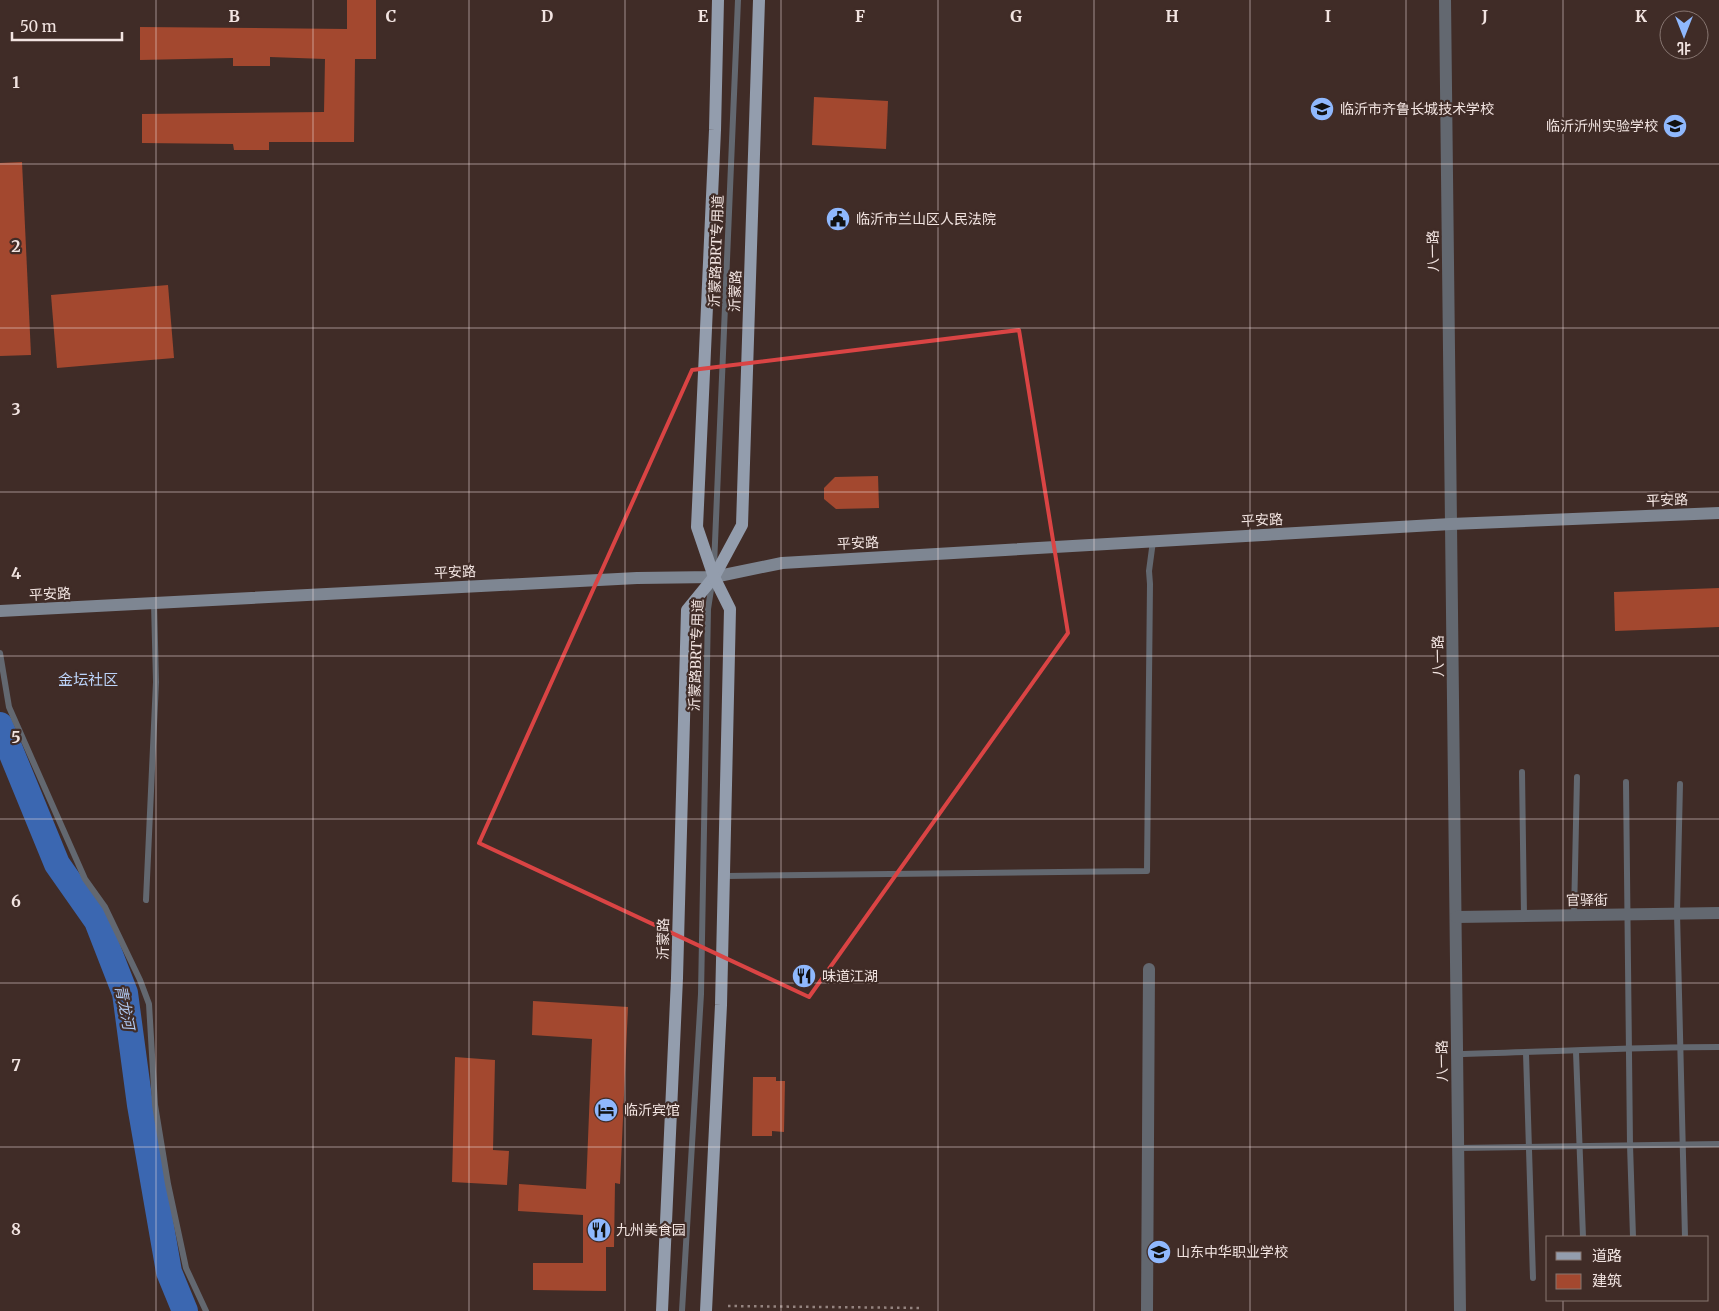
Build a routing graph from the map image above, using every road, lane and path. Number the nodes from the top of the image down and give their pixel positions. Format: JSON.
{"nodes":[{"id":1,"x":718,"y":0,"type":"edge"},
{"id":2,"x":738,"y":0,"type":"edge"},
{"id":3,"x":758,"y":0,"type":"edge"},
{"id":4,"x":1445,"y":0,"type":"edge"},
{"id":5,"x":1719,"y":513,"type":"edge"},
{"id":6,"x":1451,"y":524,"type":"junction"},
{"id":7,"x":1153,"y":541,"type":"junction"},
{"id":8,"x":714,"y":577,"type":"junction"},
{"id":9,"x":154,"y":603,"type":"junction"},
{"id":10,"x":0,"y":611,"type":"edge"},
{"id":11,"x":0,"y":653,"type":"edge"},
{"id":12,"x":1522,"y":772,"type":"dead end"},
{"id":13,"x":1577,"y":776,"type":"dead end"},
{"id":14,"x":1626,"y":782,"type":"dead end"},
{"id":15,"x":1680,"y":784,"type":"dead end"},
{"id":16,"x":726,"y":876,"type":"junction"},
{"id":17,"x":146,"y":900,"type":"dead end"},
{"id":18,"x":1677,"y":913,"type":"junction"},
{"id":19,"x":1719,"y":913,"type":"edge"},
{"id":20,"x":1627,"y":914,"type":"junction"},
{"id":21,"x":1574,"y":915,"type":"junction"},
{"id":22,"x":1524,"y":916,"type":"junction"},
{"id":23,"x":1456,"y":917,"type":"junction"},
{"id":24,"x":1149,"y":969,"type":"dead end"},
{"id":25,"x":1628,"y":1047,"type":"junction"},
{"id":26,"x":1680,"y":1048,"type":"junction"},
{"id":27,"x":1719,"y":1048,"type":"edge"},
{"id":28,"x":1576,"y":1052,"type":"junction"},
{"id":29,"x":1526,"y":1053,"type":"junction"},
{"id":30,"x":1457,"y":1054,"type":"junction"},
{"id":31,"x":1719,"y":1144,"type":"edge"},
{"id":32,"x":1630,"y":1145,"type":"junction"},
{"id":33,"x":1682,"y":1145,"type":"junction"},
{"id":34,"x":1580,"y":1146,"type":"junction"},
{"id":35,"x":1528,"y":1147,"type":"junction"},
{"id":36,"x":1458,"y":1148,"type":"junction"},
{"id":37,"x":1583,"y":1236,"type":"edge"},
{"id":38,"x":1633,"y":1236,"type":"edge"},
{"id":39,"x":1684,"y":1236,"type":"edge"},
{"id":40,"x":1533,"y":1278,"type":"dead end"},
{"id":41,"x":728,"y":1306,"type":"dead end"},
{"id":42,"x":921,"y":1308,"type":"dead end"},
{"id":43,"x":206,"y":1311,"type":"edge"},
{"id":44,"x":662,"y":1311,"type":"edge"},
{"id":45,"x":682,"y":1311,"type":"edge"},
{"id":46,"x":706,"y":1311,"type":"edge"},
{"id":47,"x":1146,"y":1311,"type":"edge"},
{"id":48,"x":1460,"y":1311,"type":"edge"}],
"edges":[{"from":1,"to":8,"type":"main road","name":"沂蒙路"},
{"from":2,"to":8,"type":"lane","name":"沂蒙路BRT专用道"},
{"from":3,"to":8,"type":"main road","name":"沂蒙路"},
{"from":4,"to":6,"type":"street","name":"八一路"},
{"from":5,"to":6,"type":"main road","name":"平安路"},
{"from":6,"to":7,"type":"main road","name":"平安路"},
{"from":6,"to":23,"type":"street","name":"八一路"},
{"from":7,"to":8,"type":"main road","name":"平安路"},
{"from":7,"to":16,"type":"lane"},
{"from":8,"to":9,"type":"main road","name":"平安路"},
{"from":8,"to":16,"type":"main road","name":"沂蒙路"},
{"from":8,"to":44,"type":"main road","name":"沂蒙路"},
{"from":8,"to":45,"type":"lane","name":"沂蒙路BRT专用道"},
{"from":9,"to":10,"type":"main road","name":"平安路"},
{"from":9,"to":17,"type":"lane"},
{"from":11,"to":43,"type":"lane"},
{"from":12,"to":22,"type":"lane"},
{"from":13,"to":21,"type":"lane"},
{"from":14,"to":20,"type":"lane"},
{"from":15,"to":18,"type":"lane"},
{"from":16,"to":46,"type":"main road","name":"沂蒙路"},
{"from":18,"to":19,"type":"street","name":"官驿街"},
{"from":18,"to":20,"type":"street","name":"官驿街"},
{"from":18,"to":26,"type":"lane"},
{"from":20,"to":21,"type":"street","name":"官驿街"},
{"from":20,"to":25,"type":"lane"},
{"from":21,"to":22,"type":"street","name":"官驿街"},
{"from":22,"to":23,"type":"street","name":"官驿街"},
{"from":23,"to":30,"type":"street","name":"八一路"},
{"from":24,"to":47,"type":"street"},
{"from":25,"to":26,"type":"lane"},
{"from":25,"to":28,"type":"lane"},
{"from":25,"to":32,"type":"lane"},
{"from":26,"to":27,"type":"lane"},
{"from":26,"to":33,"type":"lane"},
{"from":28,"to":29,"type":"lane"},
{"from":28,"to":34,"type":"lane"},
{"from":29,"to":30,"type":"lane"},
{"from":29,"to":35,"type":"lane"},
{"from":30,"to":36,"type":"street","name":"八一路"},
{"from":31,"to":33,"type":"lane"},
{"from":32,"to":33,"type":"lane"},
{"from":32,"to":34,"type":"lane"},
{"from":32,"to":38,"type":"lane"},
{"from":33,"to":39,"type":"lane"},
{"from":34,"to":35,"type":"lane"},
{"from":34,"to":37,"type":"lane"},
{"from":35,"to":36,"type":"lane"},
{"from":35,"to":40,"type":"lane"},
{"from":36,"to":48,"type":"street","name":"八一路"},
{"from":41,"to":42,"type":"path"}]}
